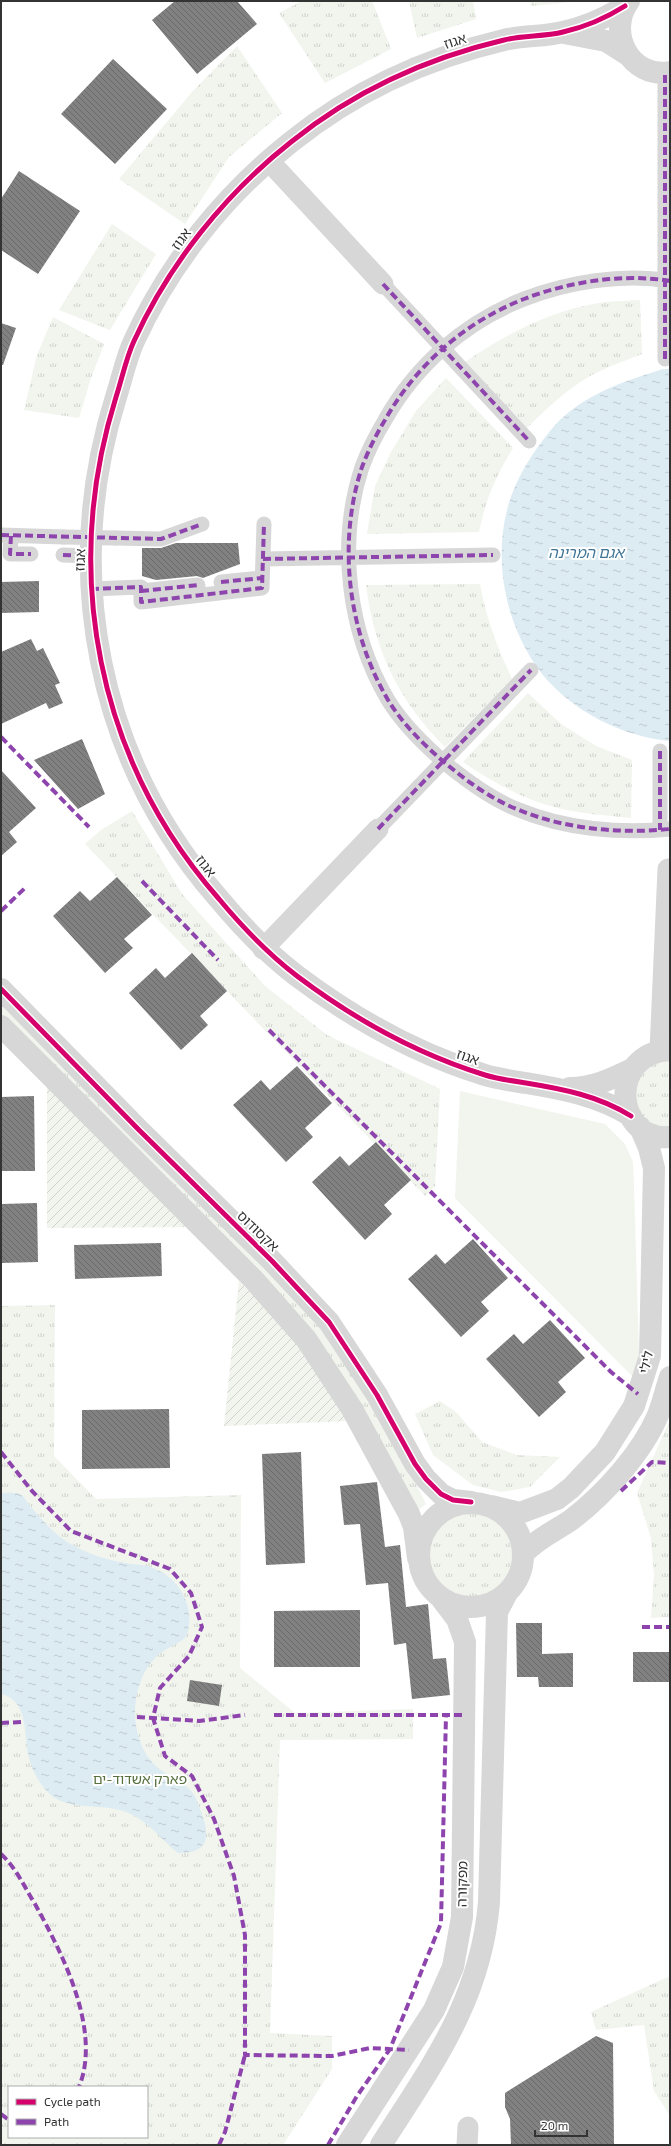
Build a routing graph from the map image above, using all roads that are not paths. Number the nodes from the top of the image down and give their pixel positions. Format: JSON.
{"nodes":[{"id":1,"x":627,"y":4,"type":"edge"},
{"id":2,"x":562,"y":32,"type":"junction"},
{"id":3,"x":628,"y":55,"type":"junction"},
{"id":4,"x":668,"y":72,"type":"edge"},
{"id":5,"x":268,"y":161,"type":"junction"},
{"id":6,"x":667,"y":281,"type":"edge"},
{"id":7,"x":383,"y":284,"type":"joint"},
{"id":8,"x":442,"y":348,"type":"junction"},
{"id":9,"x":665,"y":359,"type":"dead end"},
{"id":10,"x":529,"y":441,"type":"dead end"},
{"id":11,"x":202,"y":524,"type":"dead end"},
{"id":12,"x":264,"y":524,"type":"dead end"},
{"id":13,"x":6,"y":536,"type":"edge"},
{"id":14,"x":31,"y":554,"type":"dead end"},
{"id":15,"x":63,"y":555,"type":"dead end"},
{"id":16,"x":493,"y":555,"type":"dead end"},
{"id":17,"x":91,"y":556,"type":"junction"},
{"id":18,"x":350,"y":557,"type":"junction"},
{"id":19,"x":263,"y":559,"type":"junction"},
{"id":20,"x":262,"y":578,"type":"junction"},
{"id":21,"x":221,"y":582,"type":"dead end"},
{"id":22,"x":198,"y":585,"type":"dead end"},
{"id":23,"x":91,"y":589,"type":"junction"},
{"id":24,"x":141,"y":591,"type":"junction"},
{"id":25,"x":530,"y":670,"type":"dead end"},
{"id":26,"x":660,"y":751,"type":"dead end"},
{"id":27,"x":443,"y":761,"type":"junction"},
{"id":28,"x":378,"y":830,"type":"joint"},
{"id":29,"x":665,"y":830,"type":"edge"},
{"id":30,"x":668,"y":869,"type":"dead end"},
{"id":31,"x":263,"y":949,"type":"junction"},
{"id":32,"x":1,"y":990,"type":"edge"},
{"id":33,"x":1,"y":1026,"type":"edge"},
{"id":34,"x":665,"y":1051,"type":"edge"},
{"id":35,"x":632,"y":1069,"type":"junction"},
{"id":36,"x":556,"y":1088,"type":"junction"},
{"id":37,"x":635,"y":1122,"type":"junction"},
{"id":38,"x":670,"y":1137,"type":"edge"},
{"id":39,"x":670,"y":1377,"type":"edge"},
{"id":40,"x":481,"y":1504,"type":"junction"},
{"id":41,"x":524,"y":1553,"type":"junction"},
{"id":42,"x":418,"y":1558,"type":"junction"},
{"id":43,"x":507,"y":1593,"type":"junction"},
{"id":44,"x":441,"y":1598,"type":"junction"},
{"id":45,"x":347,"y":2145,"type":"edge"},
{"id":46,"x":381,"y":2145,"type":"edge"}],
"edges":[{"from":1,"to":2,"type":"street","name":"אגוז"},
{"from":1,"to":3,"type":"street"},
{"from":2,"to":3,"type":"street","name":"אגוז"},
{"from":2,"to":5,"type":"street","name":"אגוז"},
{"from":3,"to":4,"type":"street","name":"אגוז"},
{"from":4,"to":6,"type":"street"},
{"from":5,"to":7,"type":"street"},
{"from":5,"to":17,"type":"street","name":"אגוז"},
{"from":6,"to":8,"type":"street"},
{"from":6,"to":9,"type":"street"},
{"from":7,"to":8,"type":"street"},
{"from":8,"to":10,"type":"street"},
{"from":8,"to":18,"type":"street"},
{"from":11,"to":13,"type":"street","bridge":true},
{"from":12,"to":19,"type":"street"},
{"from":13,"to":14,"type":"street"},
{"from":15,"to":17,"type":"street"},
{"from":16,"to":18,"type":"street"},
{"from":17,"to":23,"type":"street","name":"אגוז"},
{"from":18,"to":19,"type":"street"},
{"from":18,"to":27,"type":"street"},
{"from":19,"to":20,"type":"street"},
{"from":20,"to":21,"type":"street"},
{"from":20,"to":24,"type":"street"},
{"from":22,"to":24,"type":"street"},
{"from":23,"to":24,"type":"street"},
{"from":23,"to":31,"type":"street","name":"אגוז"},
{"from":25,"to":27,"type":"street"},
{"from":26,"to":29,"type":"street"},
{"from":27,"to":28,"type":"street"},
{"from":27,"to":29,"type":"street"},
{"from":28,"to":31,"type":"street"},
{"from":30,"to":34,"type":"street"},
{"from":31,"to":36,"type":"street","name":"אגוז"},
{"from":32,"to":40,"type":"street","name":"אקסודוס"},
{"from":33,"to":42,"type":"street"},
{"from":34,"to":35,"type":"street","name":"אגוז"},
{"from":35,"to":36,"type":"street","name":"אגוז"},
{"from":35,"to":37,"type":"street","name":"לילי"},
{"from":36,"to":37,"type":"street","name":"אגוז"},
{"from":37,"to":38,"type":"street","name":"אגוז"},
{"from":37,"to":40,"type":"street","name":"לילי"},
{"from":39,"to":41,"type":"street","name":"לילי"},
{"from":40,"to":41,"type":"street"},
{"from":40,"to":42,"type":"street"},
{"from":41,"to":43,"type":"street"},
{"from":42,"to":44,"type":"street"},
{"from":43,"to":44,"type":"street"},
{"from":43,"to":46,"type":"street","name":"מפקורה"},
{"from":44,"to":45,"type":"street","name":"מפקורה"}]}
